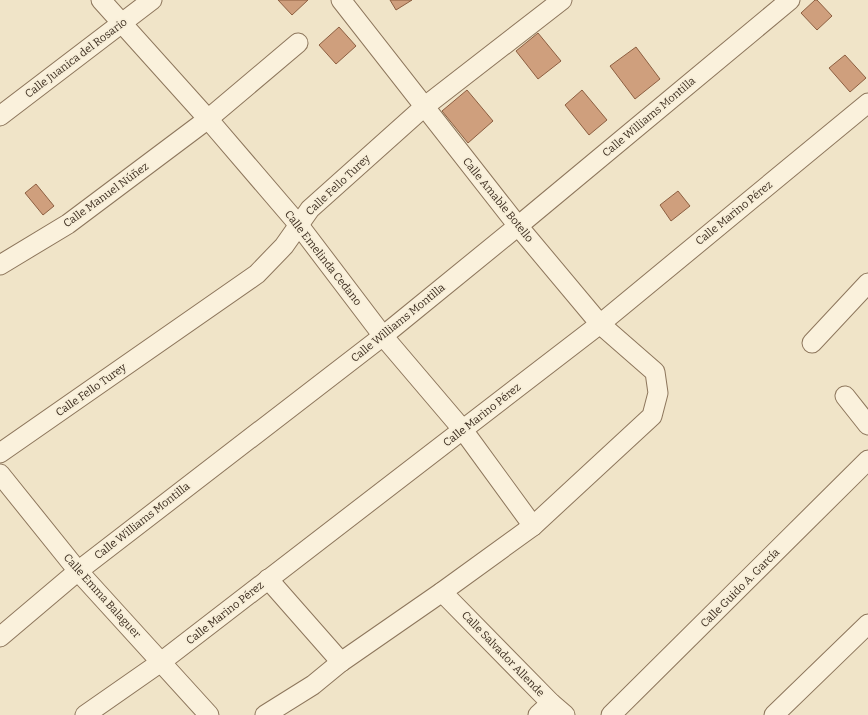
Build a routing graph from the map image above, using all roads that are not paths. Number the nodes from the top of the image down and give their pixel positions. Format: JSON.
{"nodes":[{"id":1,"x":102,"y":0,"type":"edge"},
{"id":2,"x":152,"y":0,"type":"edge"},
{"id":3,"x":562,"y":0,"type":"edge"},
{"id":4,"x":790,"y":0,"type":"edge"},
{"id":5,"x":347,"y":2,"type":"edge"},
{"id":6,"x":122,"y":23,"type":"junction"},
{"id":7,"x":298,"y":43,"type":"dead end"},
{"id":8,"x":868,"y":102,"type":"edge"},
{"id":9,"x":424,"y":107,"type":"junction"},
{"id":10,"x":0,"y":116,"type":"edge"},
{"id":11,"x":208,"y":119,"type":"junction"},
{"id":12,"x":298,"y":224,"type":"junction"},
{"id":13,"x":518,"y":226,"type":"junction"},
{"id":14,"x":0,"y":266,"type":"edge"},
{"id":15,"x":868,"y":283,"type":"edge"},
{"id":16,"x":600,"y":324,"type":"junction"},
{"id":17,"x":383,"y":336,"type":"junction"},
{"id":18,"x":812,"y":343,"type":"dead end"},
{"id":19,"x":845,"y":396,"type":"dead end"},
{"id":20,"x":868,"y":425,"type":"edge"},
{"id":21,"x":463,"y":430,"type":"junction"},
{"id":22,"x":0,"y":453,"type":"edge"},
{"id":23,"x":868,"y":460,"type":"edge"},
{"id":24,"x":0,"y":474,"type":"edge"},
{"id":25,"x":533,"y":526,"type":"junction"},
{"id":26,"x":78,"y":571,"type":"junction"},
{"id":27,"x":268,"y":579,"type":"junction"},
{"id":28,"x":442,"y":592,"type":"junction"},
{"id":29,"x":868,"y":624,"type":"edge"},
{"id":30,"x":0,"y":637,"type":"edge"},
{"id":31,"x":161,"y":662,"type":"junction"},
{"id":32,"x":341,"y":662,"type":"junction"},
{"id":33,"x":551,"y":711,"type":"edge"},
{"id":34,"x":85,"y":715,"type":"edge"},
{"id":35,"x":209,"y":715,"type":"edge"},
{"id":36,"x":265,"y":715,"type":"edge"},
{"id":37,"x":611,"y":715,"type":"edge"},
{"id":38,"x":774,"y":715,"type":"edge"}],
"edges":[{"from":1,"to":6,"type":"street","name":"Calle Emelinda Cedano"},
{"from":2,"to":6,"type":"street","name":"Calle Juanica del Rosario"},
{"from":3,"to":9,"type":"street","name":"Calle Fello Turey"},
{"from":4,"to":13,"type":"street","name":"Calle Williams Montilla"},
{"from":5,"to":9,"type":"street","name":"Calle Amable Botello"},
{"from":6,"to":10,"type":"street","name":"Calle Juanica del Rosario"},
{"from":6,"to":11,"type":"street","name":"Calle Emelinda Cedano"},
{"from":7,"to":11,"type":"street","name":"Calle Manuel Núñez"},
{"from":8,"to":16,"type":"street","name":"Calle Marino Pérez"},
{"from":9,"to":12,"type":"street","name":"Calle Fello Turey"},
{"from":9,"to":13,"type":"street","name":"Calle Amable Botello"},
{"from":11,"to":12,"type":"street","name":"Calle Emelinda Cedano"},
{"from":11,"to":14,"type":"street","name":"Calle Manuel Núñez"},
{"from":12,"to":17,"type":"street","name":"Calle Emelinda Cedano"},
{"from":12,"to":22,"type":"street","name":"Calle Fello Turey"},
{"from":13,"to":16,"type":"street","name":"Calle Amable Botello"},
{"from":13,"to":17,"type":"street","name":"Calle Williams Montilla"},
{"from":15,"to":18,"type":"street"},
{"from":16,"to":21,"type":"street","name":"Calle Marino Pérez"},
{"from":16,"to":25,"type":"street","name":"Calle Amable Botello"},
{"from":17,"to":21,"type":"street","name":"Calle Emelinda Cedano"},
{"from":17,"to":26,"type":"street","name":"Calle Williams Montilla"},
{"from":19,"to":20,"type":"street"},
{"from":21,"to":25,"type":"street","name":"Calle Emelinda Cedano"},
{"from":21,"to":27,"type":"street","name":"Calle Marino Pérez"},
{"from":23,"to":37,"type":"street","name":"Calle Guido A. García"},
{"from":24,"to":26,"type":"street","name":"Calle Emma Balaguer"},
{"from":25,"to":28,"type":"street"},
{"from":26,"to":30,"type":"street","name":"Calle Williams Montilla"},
{"from":26,"to":31,"type":"street","name":"Calle Emma Balaguer"},
{"from":27,"to":31,"type":"street","name":"Calle Marino Pérez"},
{"from":27,"to":32,"type":"street"},
{"from":28,"to":32,"type":"street"},
{"from":28,"to":33,"type":"street","name":"Calle Salvador Allende"},
{"from":29,"to":38,"type":"street"},
{"from":31,"to":34,"type":"street","name":"Calle Marino Pérez"},
{"from":31,"to":35,"type":"street","name":"Calle Emma Balaguer"},
{"from":32,"to":36,"type":"street"}]}
